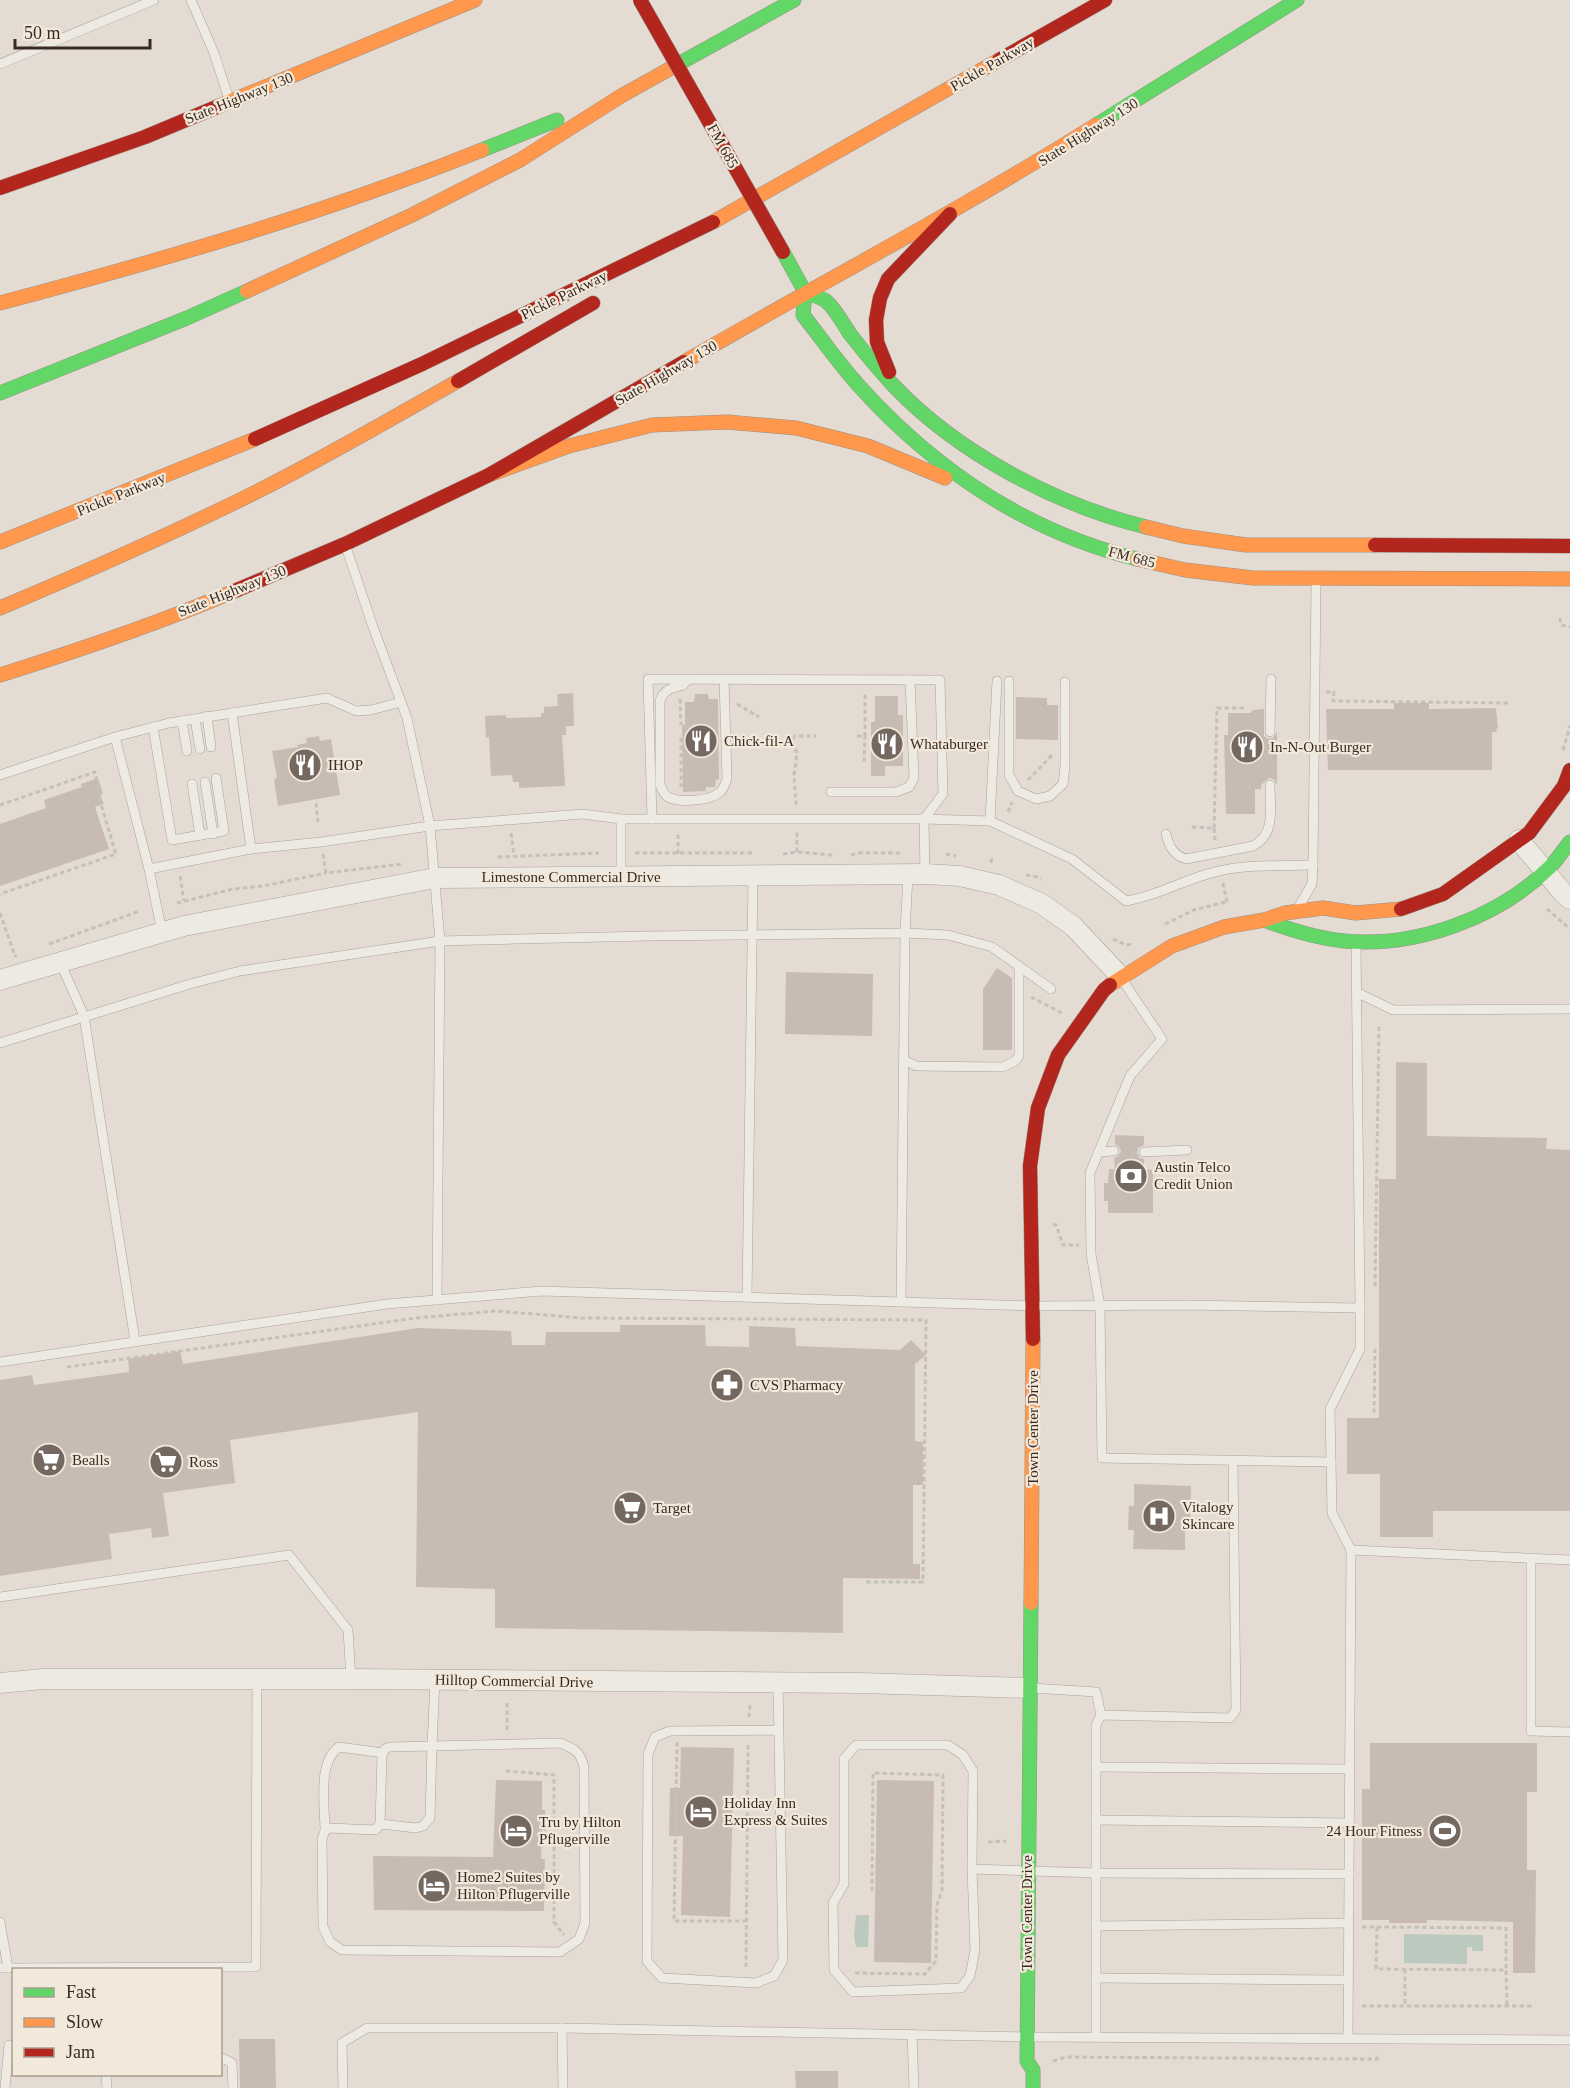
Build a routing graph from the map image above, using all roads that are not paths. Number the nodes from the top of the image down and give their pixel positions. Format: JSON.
{"nodes":[{"id":1,"x":191,"y":0,"type":"edge"},
{"id":2,"x":475,"y":0,"type":"edge"},
{"id":3,"x":640,"y":0,"type":"edge"},
{"id":4,"x":794,"y":0,"type":"edge"},
{"id":5,"x":1105,"y":0,"type":"edge"},
{"id":6,"x":1297,"y":0,"type":"edge"},
{"id":7,"x":149,"y":1,"type":"edge"},
{"id":8,"x":0,"y":64,"type":"edge"},
{"id":9,"x":621,"y":96,"type":"junction"},
{"id":10,"x":230,"y":101,"type":"junction"},
{"id":11,"x":0,"y":188,"type":"edge"},
{"id":12,"x":950,"y":214,"type":"junction"},
{"id":13,"x":714,"y":221,"type":"junction"},
{"id":14,"x":640,"y":272,"type":"dead end"},
{"id":15,"x":805,"y":292,"type":"junction"},
{"id":16,"x":603,"y":297,"type":"dead end"},
{"id":17,"x":0,"y":303,"type":"edge"},
{"id":18,"x":895,"y":387,"type":"junction"},
{"id":19,"x":0,"y":393,"type":"edge"},
{"id":20,"x":489,"y":475,"type":"junction"},
{"id":21,"x":985,"y":495,"type":"junction"},
{"id":22,"x":0,"y":542,"type":"edge"},
{"id":23,"x":345,"y":544,"type":"junction"},
{"id":24,"x":1570,"y":546,"type":"edge"},
{"id":25,"x":1316,"y":578,"type":"junction"},
{"id":26,"x":1570,"y":579,"type":"edge"},
{"id":27,"x":0,"y":608,"type":"edge"},
{"id":28,"x":0,"y":675,"type":"edge"},
{"id":29,"x":688,"y":679,"type":"junction"},
{"id":30,"x":724,"y":679,"type":"junction"},
{"id":31,"x":1271,"y":679,"type":"dead end"},
{"id":32,"x":910,"y":680,"type":"junction"},
{"id":33,"x":997,"y":681,"type":"dead end"},
{"id":34,"x":1009,"y":681,"type":"dead end"},
{"id":35,"x":1065,"y":682,"type":"dead end"},
{"id":36,"x":401,"y":702,"type":"junction"},
{"id":37,"x":232,"y":713,"type":"junction"},
{"id":38,"x":207,"y":716,"type":"junction"},
{"id":39,"x":195,"y":719,"type":"junction"},
{"id":40,"x":182,"y":721,"type":"junction"},
{"id":41,"x":153,"y":727,"type":"junction"},
{"id":42,"x":1270,"y":732,"type":"dead end"},
{"id":43,"x":115,"y":737,"type":"junction"},
{"id":44,"x":211,"y":747,"type":"dead end"},
{"id":45,"x":200,"y":749,"type":"dead end"},
{"id":46,"x":187,"y":751,"type":"dead end"},
{"id":47,"x":1570,"y":770,"type":"edge"},
{"id":48,"x":0,"y":775,"type":"edge"},
{"id":49,"x":216,"y":778,"type":"dead end"},
{"id":50,"x":205,"y":782,"type":"dead end"},
{"id":51,"x":192,"y":784,"type":"dead end"},
{"id":52,"x":1270,"y":785,"type":"dead end"},
{"id":53,"x":831,"y":792,"type":"dead end"},
{"id":54,"x":621,"y":819,"type":"junction"},
{"id":55,"x":652,"y":819,"type":"junction"},
{"id":56,"x":924,"y":819,"type":"junction"},
{"id":57,"x":990,"y":821,"type":"junction"},
{"id":58,"x":430,"y":826,"type":"junction"},
{"id":59,"x":213,"y":834,"type":"junction"},
{"id":60,"x":1166,"y":834,"type":"dead end"},
{"id":61,"x":200,"y":835,"type":"junction"},
{"id":62,"x":1519,"y":840,"type":"junction"},
{"id":63,"x":1570,"y":842,"type":"edge"},
{"id":64,"x":251,"y":849,"type":"junction"},
{"id":65,"x":1313,"y":865,"type":"junction"},
{"id":66,"x":149,"y":869,"type":"junction"},
{"id":67,"x":1545,"y":871,"type":"junction"},
{"id":68,"x":916,"y":875,"type":"junction"},
{"id":69,"x":753,"y":876,"type":"junction"},
{"id":70,"x":621,"y":877,"type":"junction"},
{"id":71,"x":435,"y":878,"type":"junction"},
{"id":72,"x":1312,"y":884,"type":"junction"},
{"id":73,"x":1570,"y":899,"type":"edge"},
{"id":74,"x":1323,"y":908,"type":"junction"},
{"id":75,"x":1297,"y":911,"type":"junction"},
{"id":76,"x":1356,"y":914,"type":"junction"},
{"id":77,"x":1264,"y":920,"type":"junction"},
{"id":78,"x":162,"y":932,"type":"junction"},
{"id":79,"x":905,"y":933,"type":"junction"},
{"id":80,"x":751,"y":934,"type":"junction"},
{"id":81,"x":440,"y":941,"type":"junction"},
{"id":82,"x":1356,"y":942,"type":"junction"},
{"id":83,"x":60,"y":962,"type":"junction"},
{"id":84,"x":1018,"y":966,"type":"junction"},
{"id":85,"x":1120,"y":977,"type":"junction"},
{"id":86,"x":0,"y":978,"type":"edge"},
{"id":87,"x":1051,"y":989,"type":"dead end"},
{"id":88,"x":1356,"y":992,"type":"junction"},
{"id":89,"x":1570,"y":1009,"type":"edge"},
{"id":90,"x":84,"y":1016,"type":"junction"},
{"id":91,"x":0,"y":1042,"type":"edge"},
{"id":92,"x":904,"y":1059,"type":"junction"},
{"id":93,"x":1187,"y":1150,"type":"dead end"},
{"id":94,"x":1114,"y":1151,"type":"dead end"},
{"id":95,"x":1098,"y":1152,"type":"junction"},
{"id":96,"x":1144,"y":1152,"type":"dead end"},
{"id":97,"x":747,"y":1297,"type":"junction"},
{"id":98,"x":437,"y":1300,"type":"junction"},
{"id":99,"x":901,"y":1302,"type":"junction"},
{"id":100,"x":1034,"y":1306,"type":"junction"},
{"id":101,"x":1100,"y":1306,"type":"junction"},
{"id":102,"x":1360,"y":1308,"type":"junction"},
{"id":103,"x":135,"y":1341,"type":"junction"},
{"id":104,"x":0,"y":1362,"type":"edge"},
{"id":105,"x":1233,"y":1461,"type":"junction"},
{"id":106,"x":1331,"y":1462,"type":"junction"},
{"id":107,"x":1351,"y":1550,"type":"junction"},
{"id":108,"x":1531,"y":1558,"type":"junction"},
{"id":109,"x":1570,"y":1560,"type":"edge"},
{"id":110,"x":0,"y":1597,"type":"edge"},
{"id":111,"x":257,"y":1678,"type":"junction"},
{"id":112,"x":351,"y":1679,"type":"junction"},
{"id":113,"x":435,"y":1680,"type":"junction"},
{"id":114,"x":778,"y":1682,"type":"junction"},
{"id":115,"x":0,"y":1683,"type":"edge"},
{"id":116,"x":1029,"y":1688,"type":"junction"},
{"id":117,"x":1101,"y":1715,"type":"junction"},
{"id":118,"x":779,"y":1730,"type":"junction"},
{"id":119,"x":1570,"y":1732,"type":"edge"},
{"id":120,"x":432,"y":1746,"type":"junction"},
{"id":121,"x":383,"y":1753,"type":"junction"},
{"id":122,"x":1096,"y":1767,"type":"junction"},
{"id":123,"x":1349,"y":1769,"type":"junction"},
{"id":124,"x":1096,"y":1820,"type":"junction"},
{"id":125,"x":1349,"y":1823,"type":"junction"},
{"id":126,"x":375,"y":1830,"type":"junction"},
{"id":127,"x":325,"y":1831,"type":"junction"},
{"id":128,"x":972,"y":1869,"type":"junction"},
{"id":129,"x":1027,"y":1871,"type":"junction"},
{"id":130,"x":1096,"y":1873,"type":"junction"},
{"id":131,"x":1348,"y":1874,"type":"junction"},
{"id":132,"x":0,"y":1922,"type":"edge"},
{"id":133,"x":1348,"y":1923,"type":"junction"},
{"id":134,"x":1096,"y":1926,"type":"junction"},
{"id":135,"x":4,"y":1968,"type":"edge"},
{"id":136,"x":1096,"y":1978,"type":"junction"},
{"id":137,"x":1348,"y":1980,"type":"junction"},
{"id":138,"x":562,"y":2028,"type":"junction"},
{"id":139,"x":912,"y":2034,"type":"junction"},
{"id":140,"x":1027,"y":2037,"type":"junction"},
{"id":141,"x":1096,"y":2037,"type":"junction"},
{"id":142,"x":1348,"y":2038,"type":"junction"},
{"id":143,"x":1570,"y":2040,"type":"edge"},
{"id":144,"x":8,"y":2046,"type":"edge"},
{"id":145,"x":222,"y":2058,"type":"edge"},
{"id":146,"x":1028,"y":2061,"type":"junction"},
{"id":147,"x":5,"y":2088,"type":"edge"},
{"id":148,"x":233,"y":2088,"type":"edge"},
{"id":149,"x":343,"y":2088,"type":"edge"},
{"id":150,"x":563,"y":2088,"type":"edge"},
{"id":151,"x":914,"y":2088,"type":"edge"},
{"id":152,"x":1021,"y":2088,"type":"edge"},
{"id":153,"x":1033,"y":2088,"type":"edge"}],
"edges":[{"from":1,"to":10,"type":"lane"},
{"from":2,"to":10,"type":"main road","name":"State Highway 130"},
{"from":3,"to":15,"type":"main road","name":"FM 685","number":"FM 685","bridge":true},
{"from":4,"to":9,"type":"main road"},
{"from":5,"to":13,"type":"main road","name":"Pickle Parkway"},
{"from":6,"to":12,"type":"main road","name":"State Highway 130"},
{"from":7,"to":8,"type":"lane"},
{"from":9,"to":17,"type":"main road"},
{"from":9,"to":19,"type":"main road"},
{"from":10,"to":11,"type":"main road","name":"State Highway 130"},
{"from":12,"to":15,"type":"main road","name":"State Highway 130"},
{"from":12,"to":18,"type":"main road"},
{"from":13,"to":14,"type":"main road"},
{"from":13,"to":22,"type":"main road","name":"Pickle Parkway"},
{"from":15,"to":18,"type":"main road"},
{"from":15,"to":20,"type":"main road","name":"State Highway 130"},
{"from":15,"to":21,"type":"main road","name":"FM 685"},
{"from":16,"to":27,"type":"main road"},
{"from":18,"to":24,"type":"main road"},
{"from":20,"to":21,"type":"main road","number":"FM 685"},
{"from":20,"to":23,"type":"main road","name":"State Highway 130","number":"FM 685"},
{"from":21,"to":25,"type":"main road","name":"FM 685","number":"FM 685"},
{"from":23,"to":28,"type":"main road","name":"State Highway 130","number":"FM 685"},
{"from":23,"to":36,"type":"lane"},
{"from":25,"to":26,"type":"main road","name":"FM 685","number":"FM 685"},
{"from":25,"to":65,"type":"lane"},
{"from":29,"to":30,"type":"lane"},
{"from":29,"to":30,"type":"lane"},
{"from":29,"to":55,"type":"lane"},
{"from":30,"to":32,"type":"lane"},
{"from":31,"to":42,"type":"lane"},
{"from":32,"to":53,"type":"lane"},
{"from":32,"to":56,"type":"lane"},
{"from":33,"to":57,"type":"lane"},
{"from":34,"to":35,"type":"lane"},
{"from":36,"to":37,"type":"lane"},
{"from":36,"to":58,"type":"lane"},
{"from":37,"to":38,"type":"lane"},
{"from":37,"to":64,"type":"lane"},
{"from":38,"to":39,"type":"lane"},
{"from":38,"to":44,"type":"lane"},
{"from":39,"to":40,"type":"lane"},
{"from":39,"to":45,"type":"lane"},
{"from":40,"to":41,"type":"lane"},
{"from":40,"to":46,"type":"lane"},
{"from":41,"to":43,"type":"lane"},
{"from":41,"to":61,"type":"lane"},
{"from":43,"to":48,"type":"lane"},
{"from":43,"to":66,"type":"lane"},
{"from":47,"to":62,"type":"main road","name":"Town Center Drive"},
{"from":49,"to":59,"type":"lane"},
{"from":50,"to":59,"type":"lane"},
{"from":51,"to":61,"type":"lane"},
{"from":52,"to":60,"type":"lane"},
{"from":54,"to":55,"type":"lane"},
{"from":54,"to":58,"type":"lane"},
{"from":54,"to":70,"type":"lane"},
{"from":55,"to":56,"type":"lane"},
{"from":56,"to":57,"type":"lane"},
{"from":56,"to":68,"type":"lane"},
{"from":57,"to":65,"type":"lane"},
{"from":58,"to":64,"type":"lane"},
{"from":58,"to":71,"type":"lane"},
{"from":59,"to":61,"type":"lane"},
{"from":62,"to":67,"type":"street"},
{"from":62,"to":76,"type":"main road","name":"Town Center Drive"},
{"from":63,"to":67,"type":"main road"},
{"from":64,"to":66,"type":"lane"},
{"from":65,"to":72,"type":"lane"},
{"from":66,"to":78,"type":"lane"},
{"from":67,"to":73,"type":"street"},
{"from":67,"to":82,"type":"main road"},
{"from":68,"to":69,"type":"street","name":"Limestone Commercial Drive"},
{"from":68,"to":79,"type":"lane"},
{"from":68,"to":85,"type":"street","name":"Limestone Commercial Drive"},
{"from":69,"to":70,"type":"street","name":"Limestone Commercial Drive"},
{"from":69,"to":80,"type":"lane"},
{"from":70,"to":71,"type":"street","name":"Limestone Commercial Drive"},
{"from":71,"to":78,"type":"street","name":"Limestone Commercial Drive"},
{"from":71,"to":81,"type":"lane"},
{"from":72,"to":74,"type":"lane"},
{"from":72,"to":75,"type":"lane"},
{"from":74,"to":75,"type":"main road","name":"Town Center Drive"},
{"from":74,"to":76,"type":"main road","name":"Town Center Drive"},
{"from":75,"to":77,"type":"main road","name":"Town Center Drive"},
{"from":76,"to":82,"type":"main road"},
{"from":77,"to":82,"type":"main road"},
{"from":77,"to":85,"type":"main road","name":"Town Center Drive"},
{"from":78,"to":83,"type":"street","name":"Limestone Commercial Drive"},
{"from":79,"to":80,"type":"lane"},
{"from":79,"to":84,"type":"lane"},
{"from":79,"to":92,"type":"lane"},
{"from":80,"to":81,"type":"lane"},
{"from":80,"to":97,"type":"lane"},
{"from":81,"to":90,"type":"lane"},
{"from":81,"to":98,"type":"lane"},
{"from":82,"to":88,"type":"lane"},
{"from":83,"to":86,"type":"street","name":"Limestone Commercial Drive"},
{"from":83,"to":90,"type":"lane"},
{"from":84,"to":87,"type":"lane"},
{"from":84,"to":92,"type":"lane"},
{"from":85,"to":95,"type":"lane"},
{"from":85,"to":100,"type":"main road","name":"Town Center Drive"},
{"from":88,"to":89,"type":"lane"},
{"from":88,"to":102,"type":"lane"},
{"from":90,"to":91,"type":"lane"},
{"from":90,"to":103,"type":"lane"},
{"from":92,"to":99,"type":"lane"},
{"from":93,"to":96,"type":"lane"},
{"from":94,"to":95,"type":"lane"},
{"from":95,"to":101,"type":"lane"},
{"from":97,"to":98,"type":"lane"},
{"from":97,"to":99,"type":"lane"},
{"from":98,"to":103,"type":"lane"},
{"from":99,"to":100,"type":"lane"},
{"from":100,"to":101,"type":"lane"},
{"from":100,"to":116,"type":"main road","name":"Town Center Drive"},
{"from":101,"to":102,"type":"lane"},
{"from":101,"to":105,"type":"lane"},
{"from":102,"to":106,"type":"lane"},
{"from":103,"to":104,"type":"lane"},
{"from":105,"to":106,"type":"lane"},
{"from":105,"to":117,"type":"lane"},
{"from":106,"to":107,"type":"lane"},
{"from":107,"to":108,"type":"lane"},
{"from":107,"to":123,"type":"lane"},
{"from":108,"to":109,"type":"lane"},
{"from":108,"to":119,"type":"lane"},
{"from":110,"to":112,"type":"lane"},
{"from":111,"to":112,"type":"street","name":"Hilltop Commercial Drive"},
{"from":111,"to":115,"type":"street","name":"Hilltop Commercial Drive"},
{"from":111,"to":135,"type":"lane"},
{"from":112,"to":113,"type":"street","name":"Hilltop Commercial Drive"},
{"from":113,"to":114,"type":"street","name":"Hilltop Commercial Drive"},
{"from":113,"to":120,"type":"lane"},
{"from":114,"to":116,"type":"street","name":"Hilltop Commercial Drive"},
{"from":114,"to":118,"type":"lane"},
{"from":116,"to":117,"type":"lane"},
{"from":116,"to":129,"type":"main road","name":"Town Center Drive"},
{"from":117,"to":122,"type":"lane"},
{"from":118,"to":118,"type":"lane"},
{"from":120,"to":121,"type":"lane"},
{"from":120,"to":126,"type":"lane"},
{"from":120,"to":127,"type":"lane"},
{"from":121,"to":126,"type":"lane"},
{"from":121,"to":127,"type":"lane"},
{"from":122,"to":123,"type":"lane"},
{"from":122,"to":124,"type":"lane"},
{"from":123,"to":125,"type":"lane"},
{"from":124,"to":125,"type":"lane"},
{"from":124,"to":130,"type":"lane"},
{"from":125,"to":131,"type":"lane"},
{"from":126,"to":127,"type":"lane"},
{"from":128,"to":128,"type":"lane"},
{"from":128,"to":129,"type":"lane"},
{"from":129,"to":130,"type":"lane"},
{"from":129,"to":140,"type":"main road","name":"Town Center Drive"},
{"from":130,"to":131,"type":"lane"},
{"from":130,"to":134,"type":"lane"},
{"from":131,"to":133,"type":"lane"},
{"from":132,"to":135,"type":"lane"},
{"from":133,"to":134,"type":"lane"},
{"from":133,"to":137,"type":"lane"},
{"from":134,"to":136,"type":"lane"},
{"from":136,"to":137,"type":"lane"},
{"from":136,"to":141,"type":"lane"},
{"from":137,"to":142,"type":"lane"},
{"from":138,"to":139,"type":"lane"},
{"from":138,"to":149,"type":"lane"},
{"from":138,"to":150,"type":"lane"},
{"from":139,"to":140,"type":"lane"},
{"from":139,"to":151,"type":"lane"},
{"from":140,"to":141,"type":"lane"},
{"from":140,"to":146,"type":"main road","name":"Town Center Drive"},
{"from":141,"to":142,"type":"lane"},
{"from":142,"to":143,"type":"lane"},
{"from":144,"to":147,"type":"lane"},
{"from":145,"to":148,"type":"lane"},
{"from":146,"to":152,"type":"main road","name":"Town Center Drive"},
{"from":146,"to":153,"type":"main road","name":"Town Center Drive"}]}
